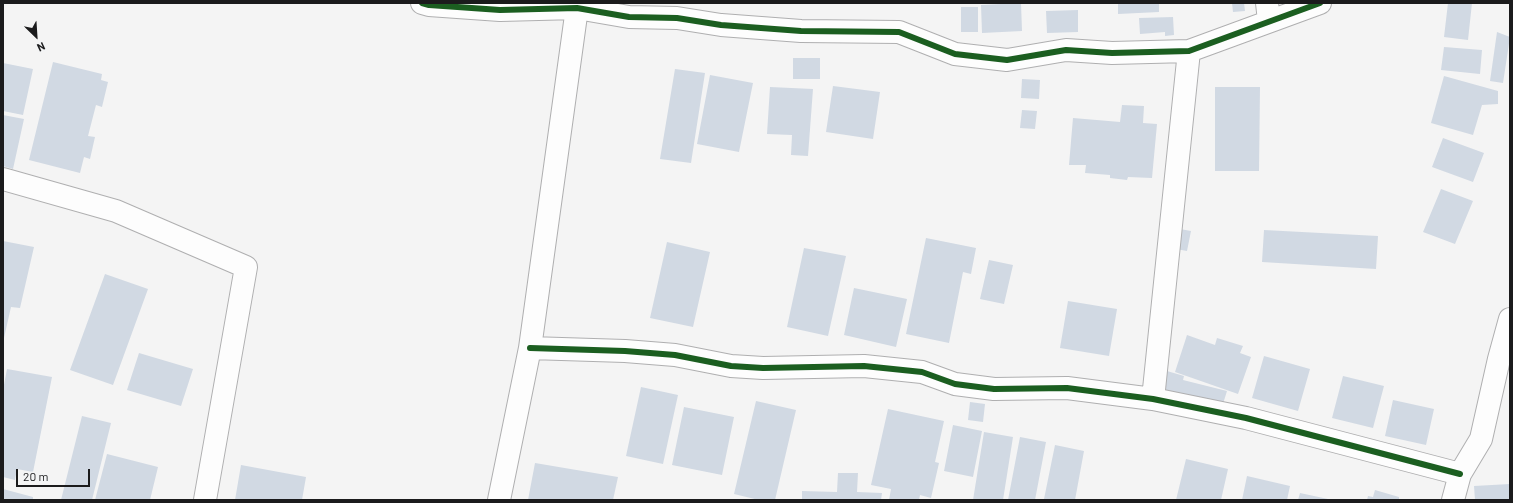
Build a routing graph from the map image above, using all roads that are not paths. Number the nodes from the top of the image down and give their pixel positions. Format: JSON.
{"nodes":[{"id":1,"x":422,"y":3,"type":"edge"},
{"id":2,"x":1320,"y":3,"type":"edge"},
{"id":3,"x":578,"y":8,"type":"junction"},
{"id":4,"x":1268,"y":12,"type":"edge"},
{"id":5,"x":1189,"y":51,"type":"junction"},
{"id":6,"x":3,"y":178,"type":"edge"},
{"id":7,"x":1510,"y":319,"type":"edge"},
{"id":8,"x":530,"y":348,"type":"junction"},
{"id":9,"x":1153,"y":399,"type":"junction"},
{"id":10,"x":1460,"y":474,"type":"junction"},
{"id":11,"x":206,"y":500,"type":"edge"},
{"id":12,"x":499,"y":500,"type":"edge"},
{"id":13,"x":1453,"y":500,"type":"edge"}],
"edges":[{"from":1,"to":3,"type":"street"},
{"from":2,"to":4,"type":"street"},
{"from":3,"to":5,"type":"street"},
{"from":3,"to":8,"type":"street"},
{"from":4,"to":5,"type":"street"},
{"from":5,"to":9,"type":"street"},
{"from":6,"to":11,"type":"street"},
{"from":7,"to":10,"type":"street"},
{"from":8,"to":9,"type":"street"},
{"from":8,"to":12,"type":"street"},
{"from":9,"to":10,"type":"street"},
{"from":10,"to":13,"type":"street"}]}
